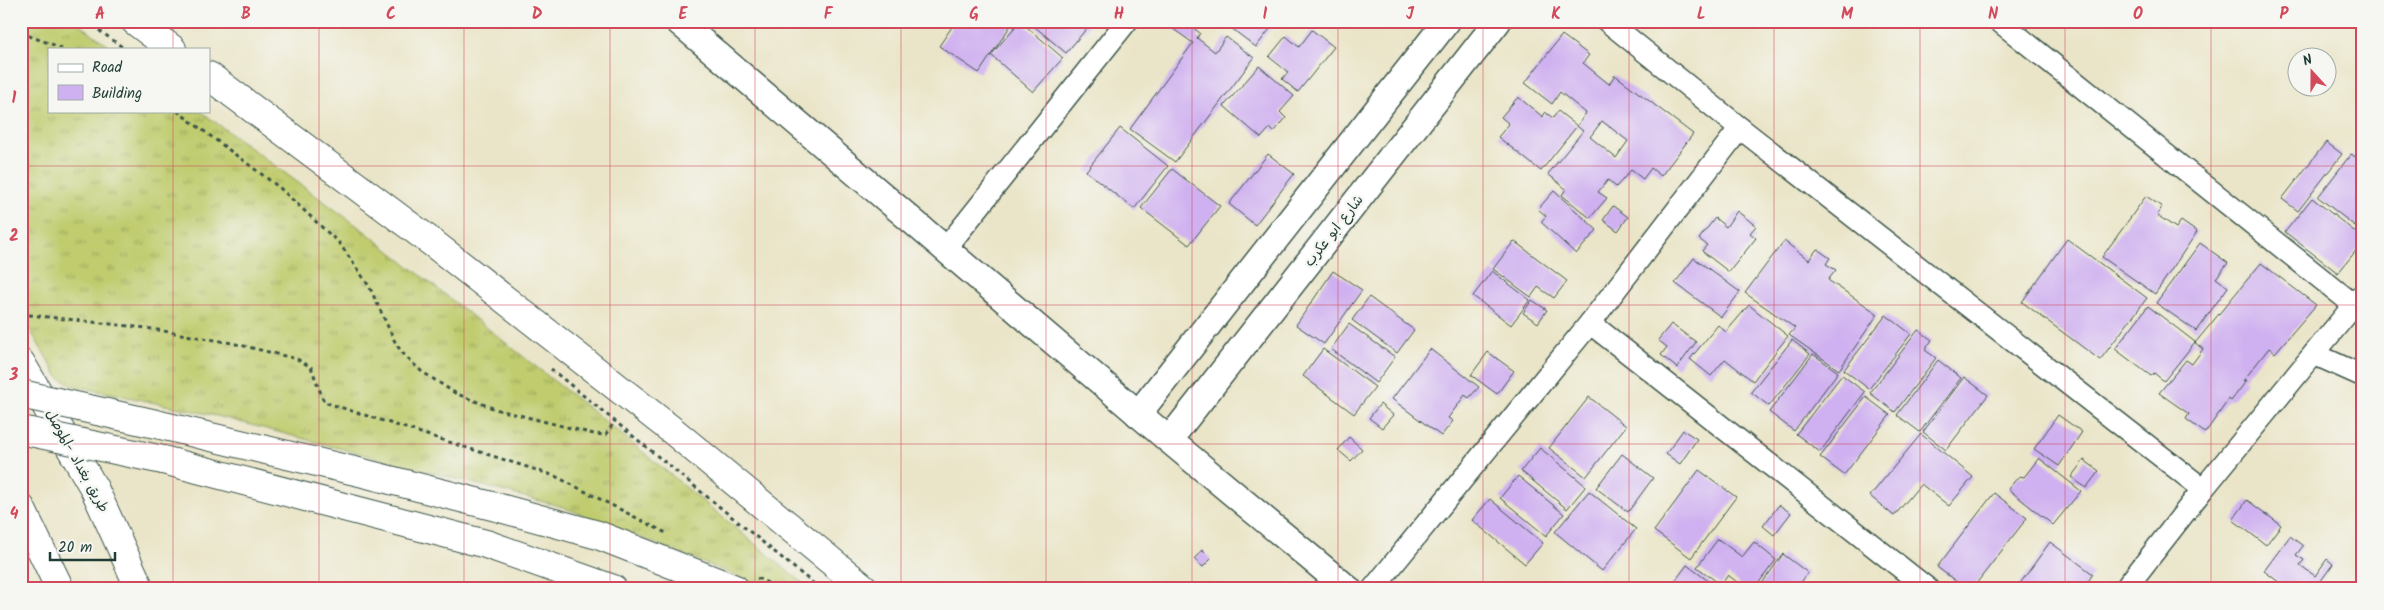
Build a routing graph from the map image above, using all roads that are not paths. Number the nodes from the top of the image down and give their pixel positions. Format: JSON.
{"nodes":[{"id":1,"x":135,"y":21,"type":"edge"},
{"id":2,"x":678,"y":21,"type":"edge"},
{"id":3,"x":1127,"y":21,"type":"edge"},
{"id":4,"x":1447,"y":21,"type":"edge"},
{"id":5,"x":1498,"y":21,"type":"edge"},
{"id":6,"x":1607,"y":21,"type":"edge"},
{"id":7,"x":1999,"y":21,"type":"edge"},
{"id":8,"x":171,"y":48,"type":"edge"},
{"id":9,"x":210,"y":77,"type":"edge"},
{"id":10,"x":1740,"y":128,"type":"junction"},
{"id":11,"x":946,"y":248,"type":"junction"},
{"id":12,"x":2358,"y":299,"type":"edge"},
{"id":13,"x":1590,"y":323,"type":"junction"},
{"id":14,"x":2314,"y":354,"type":"junction"},
{"id":15,"x":21,"y":363,"type":"edge"},
{"id":16,"x":2363,"y":376,"type":"edge"},
{"id":17,"x":21,"y":394,"type":"edge"},
{"id":18,"x":1138,"y":414,"type":"junction"},
{"id":19,"x":21,"y":430,"type":"edge"},
{"id":20,"x":1169,"y":440,"type":"junction"},
{"id":21,"x":2203,"y":489,"type":"junction"},
{"id":22,"x":21,"y":508,"type":"edge"},
{"id":23,"x":746,"y":583,"type":"edge"},
{"id":24,"x":60,"y":589,"type":"edge"},
{"id":25,"x":140,"y":589,"type":"edge"},
{"id":26,"x":614,"y":589,"type":"edge"},
{"id":27,"x":865,"y":589,"type":"edge"},
{"id":28,"x":1348,"y":589,"type":"edge"},
{"id":29,"x":1373,"y":589,"type":"edge"},
{"id":30,"x":1928,"y":589,"type":"edge"},
{"id":31,"x":2125,"y":589,"type":"edge"}],
"edges":[{"from":1,"to":8,"type":"main road"},
{"from":2,"to":11,"type":"street"},
{"from":3,"to":11,"type":"street"},
{"from":4,"to":18,"type":"street"},
{"from":5,"to":20,"type":"street","name":"شارع ابو عكرب"},
{"from":6,"to":10,"type":"street"},
{"from":7,"to":12,"type":"street"},
{"from":9,"to":27,"type":"main road"},
{"from":10,"to":13,"type":"street"},
{"from":10,"to":21,"type":"street"},
{"from":11,"to":18,"type":"street"},
{"from":12,"to":14,"type":"street"},
{"from":13,"to":29,"type":"street"},
{"from":13,"to":30,"type":"street"},
{"from":14,"to":16,"type":"street"},
{"from":14,"to":21,"type":"street"},
{"from":15,"to":25,"type":"main road","name":"طريق بغداد -الموصل"},
{"from":17,"to":23,"type":"main road","bridge":true},
{"from":18,"to":20,"type":"street"},
{"from":19,"to":26,"type":"main road","bridge":true},
{"from":20,"to":28,"type":"street"},
{"from":21,"to":31,"type":"street"},
{"from":22,"to":24,"type":"main road"}]}
